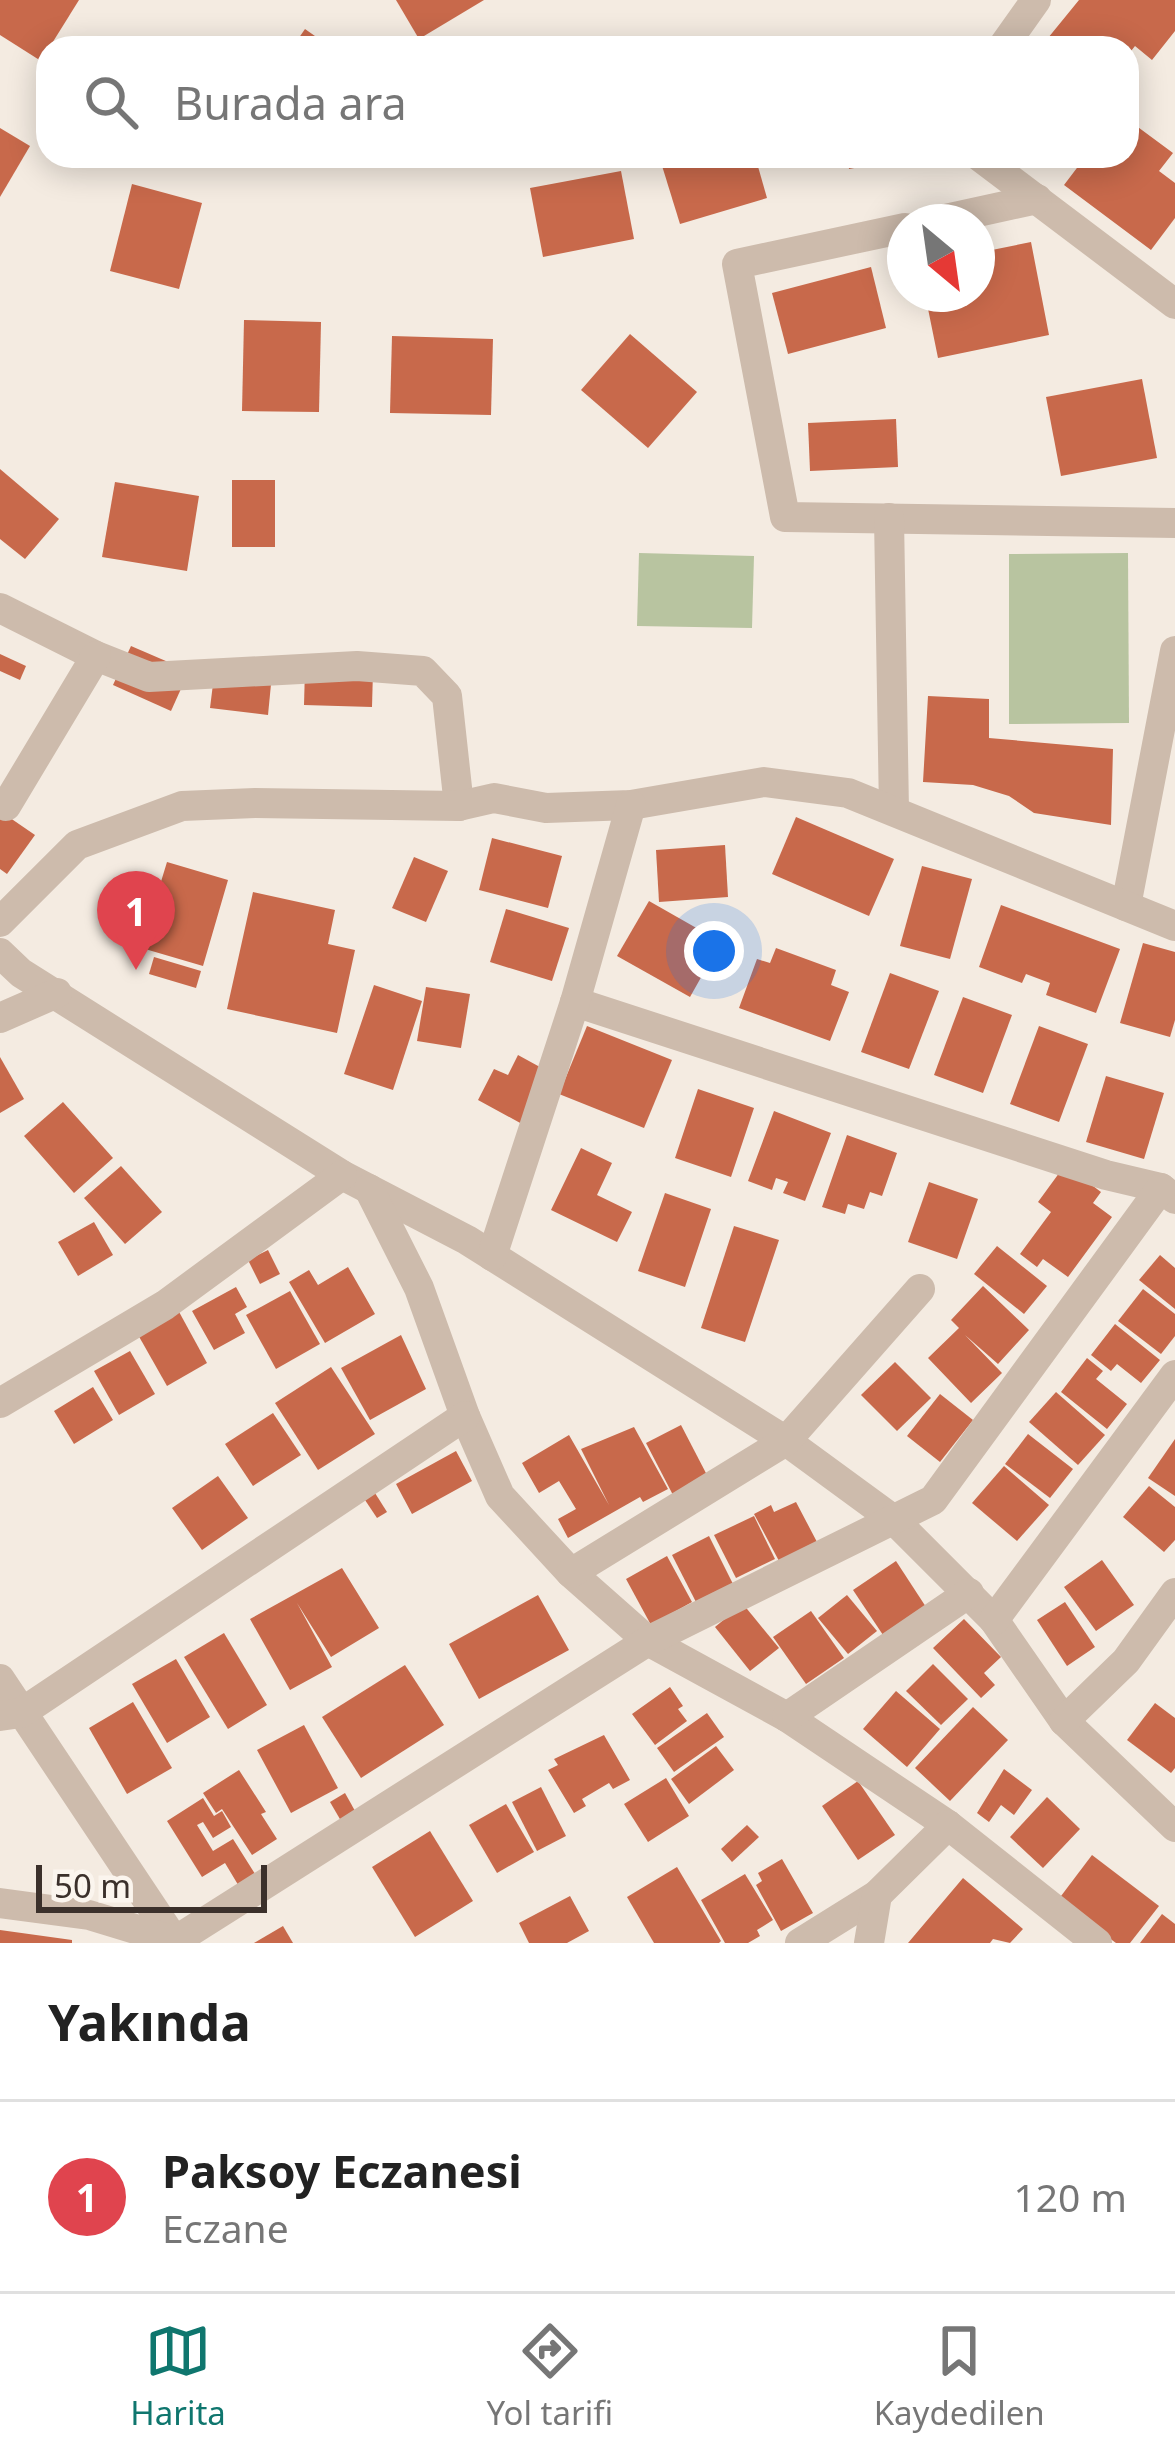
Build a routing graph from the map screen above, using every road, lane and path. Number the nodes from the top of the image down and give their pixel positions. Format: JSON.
{"nodes":[{"id":1,"x":1036,"y":0,"type":"edge"},
{"id":2,"x":1010,"y":36,"type":"edge"},
{"id":3,"x":995,"y":168,"type":"edge"},
{"id":4,"x":1037,"y":199,"type":"junction"},
{"id":5,"x":995,"y":208,"type":"edge"},
{"id":6,"x":887,"y":232,"type":"edge"},
{"id":7,"x":1175,"y":304,"type":"edge"},
{"id":8,"x":889,"y":518,"type":"junction"},
{"id":9,"x":1175,"y":523,"type":"edge"},
{"id":10,"x":0,"y":608,"type":"edge"},
{"id":11,"x":96,"y":656,"type":"junction"},
{"id":12,"x":1174,"y":671,"type":"edge"},
{"id":13,"x":631,"y":805,"type":"junction"},
{"id":14,"x":6,"y":806,"type":"dead end"},
{"id":15,"x":459,"y":806,"type":"junction"},
{"id":16,"x":894,"y":811,"type":"junction"},
{"id":17,"x":1126,"y":906,"type":"junction"},
{"id":18,"x":0,"y":922,"type":"edge"},
{"id":19,"x":1175,"y":926,"type":"edge"},
{"id":20,"x":0,"y":953,"type":"edge"},
{"id":21,"x":57,"y":992,"type":"junction"},
{"id":22,"x":575,"y":1002,"type":"junction"},
{"id":23,"x":0,"y":1018,"type":"edge"},
{"id":24,"x":356,"y":1182,"type":"junction"},
{"id":25,"x":1168,"y":1194,"type":"edge"},
{"id":26,"x":492,"y":1256,"type":"junction"},
{"id":27,"x":920,"y":1289,"type":"dead end"},
{"id":28,"x":1175,"y":1375,"type":"edge"},
{"id":29,"x":0,"y":1403,"type":"edge"},
{"id":30,"x":465,"y":1416,"type":"junction"},
{"id":31,"x":786,"y":1441,"type":"junction"},
{"id":32,"x":894,"y":1520,"type":"junction"},
{"id":33,"x":571,"y":1573,"type":"junction"},
{"id":34,"x":1175,"y":1593,"type":"edge"},
{"id":35,"x":969,"y":1594,"type":"junction"},
{"id":36,"x":994,"y":1620,"type":"junction"},
{"id":37,"x":648,"y":1641,"type":"junction"},
{"id":38,"x":0,"y":1678,"type":"edge"},
{"id":39,"x":10,"y":1715,"type":"edge"},
{"id":40,"x":787,"y":1717,"type":"junction"},
{"id":41,"x":1064,"y":1720,"type":"junction"},
{"id":42,"x":1172,"y":1818,"type":"edge"},
{"id":43,"x":948,"y":1826,"type":"junction"},
{"id":44,"x":877,"y":1895,"type":"junction"},
{"id":45,"x":0,"y":1903,"type":"edge"},
{"id":46,"x":176,"y":1942,"type":"edge"},
{"id":47,"x":800,"y":1943,"type":"edge"},
{"id":48,"x":869,"y":1943,"type":"edge"},
{"id":49,"x":1097,"y":1943,"type":"edge"}],
"edges":[{"from":1,"to":2,"type":"street"},
{"from":3,"to":4,"type":"street"},
{"from":4,"to":5,"type":"street"},
{"from":4,"to":7,"type":"street"},
{"from":6,"to":8,"type":"street"},
{"from":8,"to":9,"type":"street"},
{"from":8,"to":16,"type":"street"},
{"from":10,"to":11,"type":"street"},
{"from":11,"to":14,"type":"street"},
{"from":11,"to":15,"type":"street"},
{"from":12,"to":17,"type":"street"},
{"from":13,"to":15,"type":"street"},
{"from":13,"to":16,"type":"street"},
{"from":13,"to":22,"type":"street"},
{"from":15,"to":18,"type":"street"},
{"from":16,"to":17,"type":"street"},
{"from":17,"to":19,"type":"street"},
{"from":20,"to":21,"type":"street"},
{"from":21,"to":23,"type":"street"},
{"from":21,"to":24,"type":"street"},
{"from":22,"to":25,"type":"street"},
{"from":22,"to":26,"type":"street"},
{"from":24,"to":26,"type":"street"},
{"from":24,"to":29,"type":"street"},
{"from":24,"to":30,"type":"street"},
{"from":25,"to":32,"type":"street"},
{"from":26,"to":31,"type":"street"},
{"from":27,"to":31,"type":"street"},
{"from":28,"to":36,"type":"street"},
{"from":30,"to":33,"type":"street"},
{"from":30,"to":39,"type":"street"},
{"from":31,"to":32,"type":"street"},
{"from":31,"to":33,"type":"street"},
{"from":32,"to":35,"type":"street"},
{"from":32,"to":37,"type":"street"},
{"from":33,"to":37,"type":"street"},
{"from":34,"to":41,"type":"street"},
{"from":35,"to":36,"type":"street"},
{"from":35,"to":40,"type":"street"},
{"from":36,"to":41,"type":"street"},
{"from":37,"to":40,"type":"street"},
{"from":37,"to":46,"type":"street"},
{"from":38,"to":39,"type":"street"},
{"from":39,"to":46,"type":"street"},
{"from":40,"to":43,"type":"street"},
{"from":41,"to":42,"type":"street"},
{"from":43,"to":44,"type":"street"},
{"from":43,"to":49,"type":"street"},
{"from":44,"to":47,"type":"street"},
{"from":44,"to":48,"type":"street"},
{"from":45,"to":46,"type":"street"}]}
